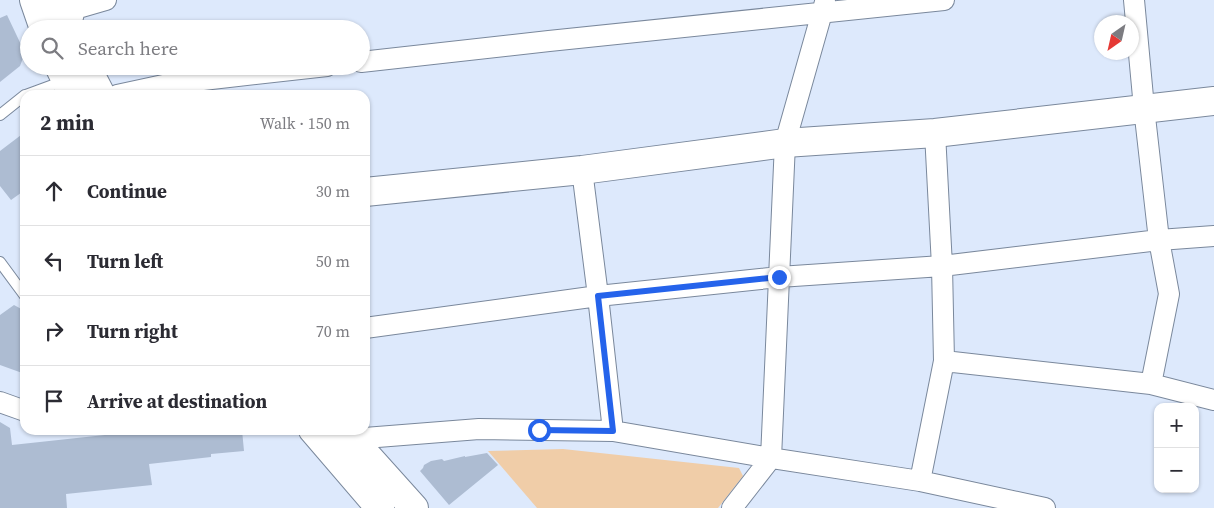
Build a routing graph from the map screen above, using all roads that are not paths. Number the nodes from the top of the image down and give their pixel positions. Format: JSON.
{"nodes":[{"id":1,"x":34,"y":0,"type":"edge"},
{"id":2,"x":59,"y":0,"type":"edge"},
{"id":3,"x":106,"y":0,"type":"edge"},
{"id":4,"x":944,"y":0,"type":"edge"},
{"id":5,"x":1134,"y":0,"type":"edge"},
{"id":6,"x":824,"y":7,"type":"edge"},
{"id":7,"x":41,"y":20,"type":"edge"},
{"id":8,"x":66,"y":20,"type":"edge"},
{"id":9,"x":72,"y":20,"type":"edge"},
{"id":10,"x":370,"y":61,"type":"edge"},
{"id":11,"x":247,"y":75,"type":"edge"},
{"id":12,"x":71,"y":77,"type":"edge"},
{"id":13,"x":38,"y":90,"type":"edge"},
{"id":14,"x":93,"y":90,"type":"edge"},
{"id":15,"x":140,"y":90,"type":"edge"},
{"id":16,"x":20,"y":99,"type":"edge"},
{"id":17,"x":1214,"y":101,"type":"edge"},
{"id":18,"x":1144,"y":108,"type":"junction"},
{"id":19,"x":0,"y":115,"type":"edge"},
{"id":20,"x":935,"y":132,"type":"junction"},
{"id":21,"x":785,"y":143,"type":"junction"},
{"id":22,"x":582,"y":170,"type":"junction"},
{"id":23,"x":370,"y":191,"type":"edge"},
{"id":24,"x":1214,"y":236,"type":"edge"},
{"id":25,"x":1159,"y":240,"type":"junction"},
{"id":26,"x":0,"y":262,"type":"edge"},
{"id":27,"x":942,"y":266,"type":"junction"},
{"id":28,"x":779,"y":277,"type":"junction"},
{"id":29,"x":20,"y":289,"type":"edge"},
{"id":30,"x":598,"y":296,"type":"junction"},
{"id":31,"x":370,"y":327,"type":"edge"},
{"id":32,"x":944,"y":361,"type":"junction"},
{"id":33,"x":1151,"y":384,"type":"junction"},
{"id":34,"x":1214,"y":400,"type":"edge"},
{"id":35,"x":0,"y":402,"type":"edge"},
{"id":36,"x":20,"y":409,"type":"edge"},
{"id":37,"x":613,"y":431,"type":"junction"},
{"id":38,"x":370,"y":433,"type":"edge"},
{"id":39,"x":317,"y":435,"type":"edge"},
{"id":40,"x":349,"y":435,"type":"edge"},
{"id":41,"x":771,"y":458,"type":"junction"},
{"id":42,"x":920,"y":481,"type":"junction"},
{"id":43,"x":380,"y":508,"type":"edge"},
{"id":44,"x":414,"y":508,"type":"edge"},
{"id":45,"x":732,"y":508,"type":"edge"},
{"id":46,"x":1045,"y":508,"type":"edge"}],
"edges":[{"from":1,"to":7,"type":"street"},
{"from":2,"to":8,"type":"street"},
{"from":3,"to":9,"type":"street"},
{"from":4,"to":6,"type":"street"},
{"from":5,"to":18,"type":"street"},
{"from":6,"to":10,"type":"street"},
{"from":6,"to":21,"type":"street"},
{"from":11,"to":15,"type":"street"},
{"from":12,"to":13,"type":"lane"},
{"from":12,"to":14,"type":"street"},
{"from":16,"to":19,"type":"lane"},
{"from":17,"to":18,"type":"street"},
{"from":18,"to":20,"type":"street"},
{"from":18,"to":25,"type":"street"},
{"from":20,"to":21,"type":"street"},
{"from":20,"to":27,"type":"street"},
{"from":21,"to":22,"type":"street"},
{"from":21,"to":28,"type":"street"},
{"from":22,"to":23,"type":"street"},
{"from":22,"to":30,"type":"street"},
{"from":24,"to":25,"type":"street"},
{"from":25,"to":27,"type":"street"},
{"from":25,"to":33,"type":"street"},
{"from":26,"to":29,"type":"lane"},
{"from":27,"to":28,"type":"street"},
{"from":27,"to":32,"type":"street"},
{"from":28,"to":30,"type":"street"},
{"from":28,"to":41,"type":"street"},
{"from":30,"to":31,"type":"street"},
{"from":30,"to":37,"type":"street"},
{"from":32,"to":33,"type":"street"},
{"from":32,"to":42,"type":"street"},
{"from":33,"to":34,"type":"street"},
{"from":35,"to":36,"type":"street"},
{"from":37,"to":38,"type":"street"},
{"from":37,"to":41,"type":"street"},
{"from":39,"to":43,"type":"street"},
{"from":40,"to":44,"type":"street"},
{"from":41,"to":42,"type":"street"},
{"from":41,"to":45,"type":"street"},
{"from":42,"to":46,"type":"street"}]}
